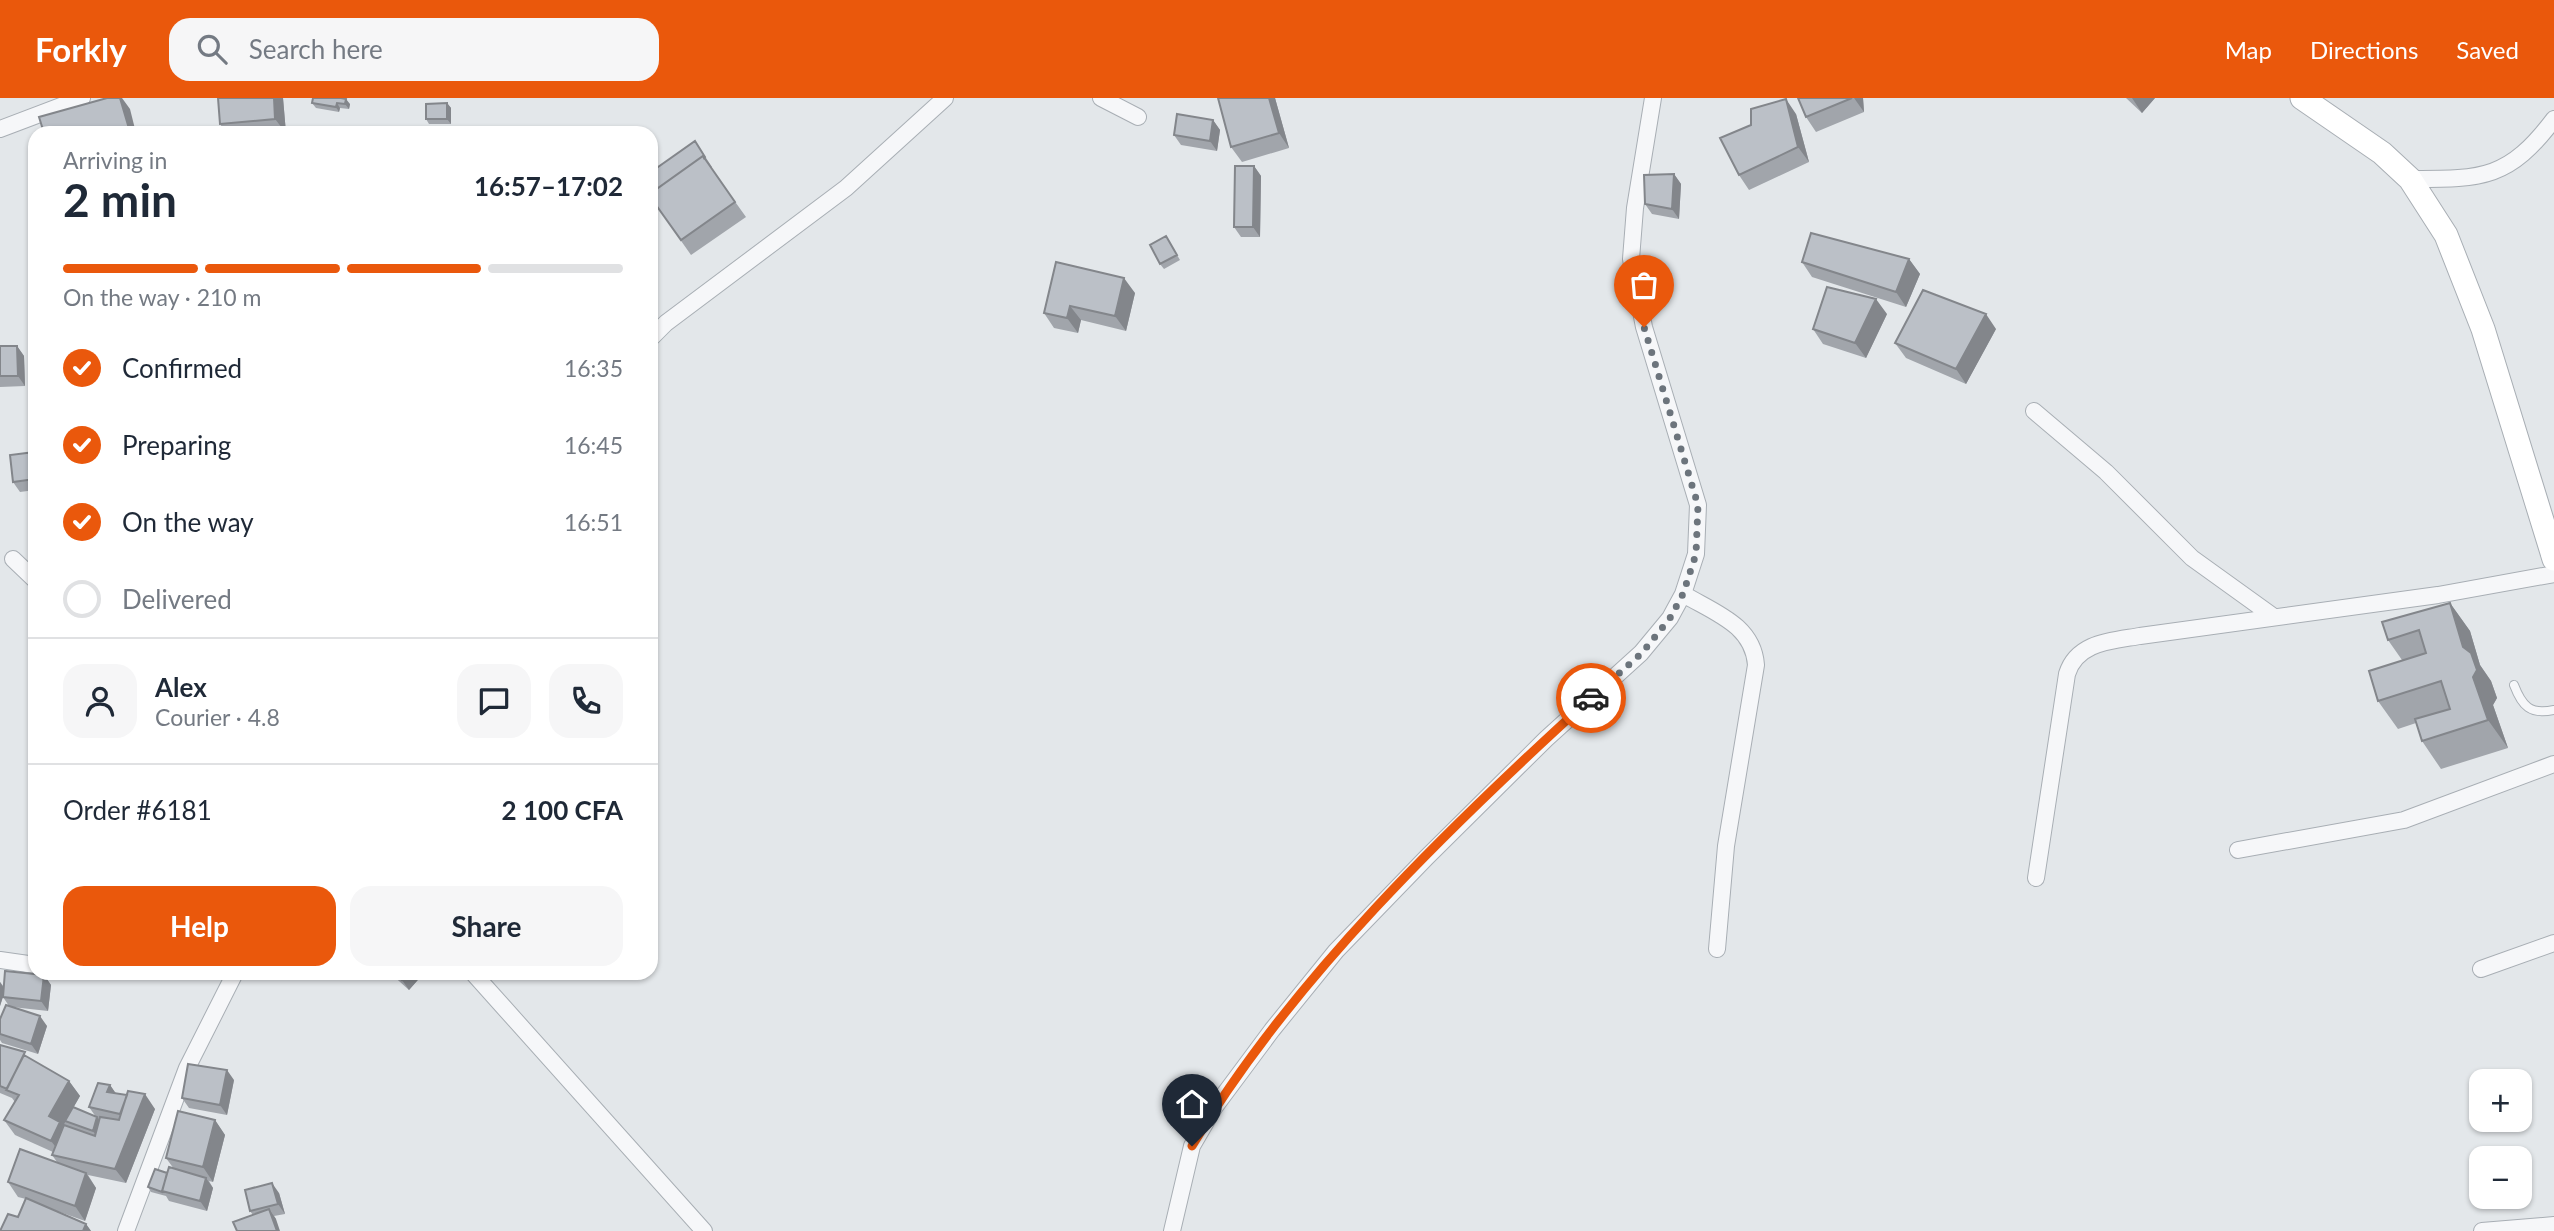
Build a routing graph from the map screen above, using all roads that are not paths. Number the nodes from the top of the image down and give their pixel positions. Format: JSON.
{"nodes":[{"id":1,"x":82,"y":98,"type":"edge"},
{"id":2,"x":945,"y":98,"type":"edge"},
{"id":3,"x":1101,"y":98,"type":"edge"},
{"id":4,"x":1653,"y":98,"type":"edge"},
{"id":5,"x":2302,"y":98,"type":"edge"},
{"id":6,"x":1138,"y":117,"type":"dead end"},
{"id":7,"x":2554,"y":119,"type":"edge"},
{"id":8,"x":0,"y":129,"type":"edge"},
{"id":9,"x":2410,"y":179,"type":"junction"},
{"id":10,"x":658,"y":333,"type":"edge"},
{"id":11,"x":2034,"y":411,"type":"dead end"},
{"id":12,"x":13,"y":559,"type":"dead end"},
{"id":13,"x":2554,"y":559,"type":"edge"},
{"id":14,"x":28,"y":573,"type":"edge"},
{"id":15,"x":2554,"y":574,"type":"edge"},
{"id":16,"x":1683,"y":594,"type":"junction"},
{"id":17,"x":2274,"y":618,"type":"junction"},
{"id":18,"x":2514,"y":685,"type":"dead end"},
{"id":19,"x":2554,"y":710,"type":"edge"},
{"id":20,"x":2554,"y":764,"type":"edge"},
{"id":21,"x":2238,"y":850,"type":"dead end"},
{"id":22,"x":2036,"y":878,"type":"dead end"},
{"id":23,"x":2554,"y":943,"type":"edge"},
{"id":24,"x":1717,"y":949,"type":"dead end"},
{"id":25,"x":0,"y":960,"type":"edge"},
{"id":26,"x":28,"y":964,"type":"edge"},
{"id":27,"x":2481,"y":969,"type":"dead end"},
{"id":28,"x":231,"y":980,"type":"edge"},
{"id":29,"x":479,"y":980,"type":"edge"},
{"id":30,"x":2554,"y":1225,"type":"edge"},
{"id":31,"x":126,"y":1231,"type":"edge"},
{"id":32,"x":704,"y":1231,"type":"edge"},
{"id":33,"x":1172,"y":1231,"type":"edge"},
{"id":34,"x":2482,"y":1231,"type":"edge"}],
"edges":[{"from":1,"to":8,"type":"street"},
{"from":2,"to":10,"type":"street"},
{"from":3,"to":6,"type":"street"},
{"from":4,"to":16,"type":"street"},
{"from":5,"to":9,"type":"main road"},
{"from":7,"to":9,"type":"street"},
{"from":9,"to":13,"type":"main road"},
{"from":11,"to":17,"type":"street"},
{"from":12,"to":14,"type":"street"},
{"from":15,"to":17,"type":"street"},
{"from":16,"to":24,"type":"street"},
{"from":16,"to":33,"type":"street"},
{"from":17,"to":22,"type":"street"},
{"from":18,"to":19,"type":"lane"},
{"from":20,"to":21,"type":"street"},
{"from":23,"to":27,"type":"street"},
{"from":25,"to":26,"type":"street"},
{"from":28,"to":31,"type":"street"},
{"from":29,"to":32,"type":"street"},
{"from":30,"to":34,"type":"street"}]}
